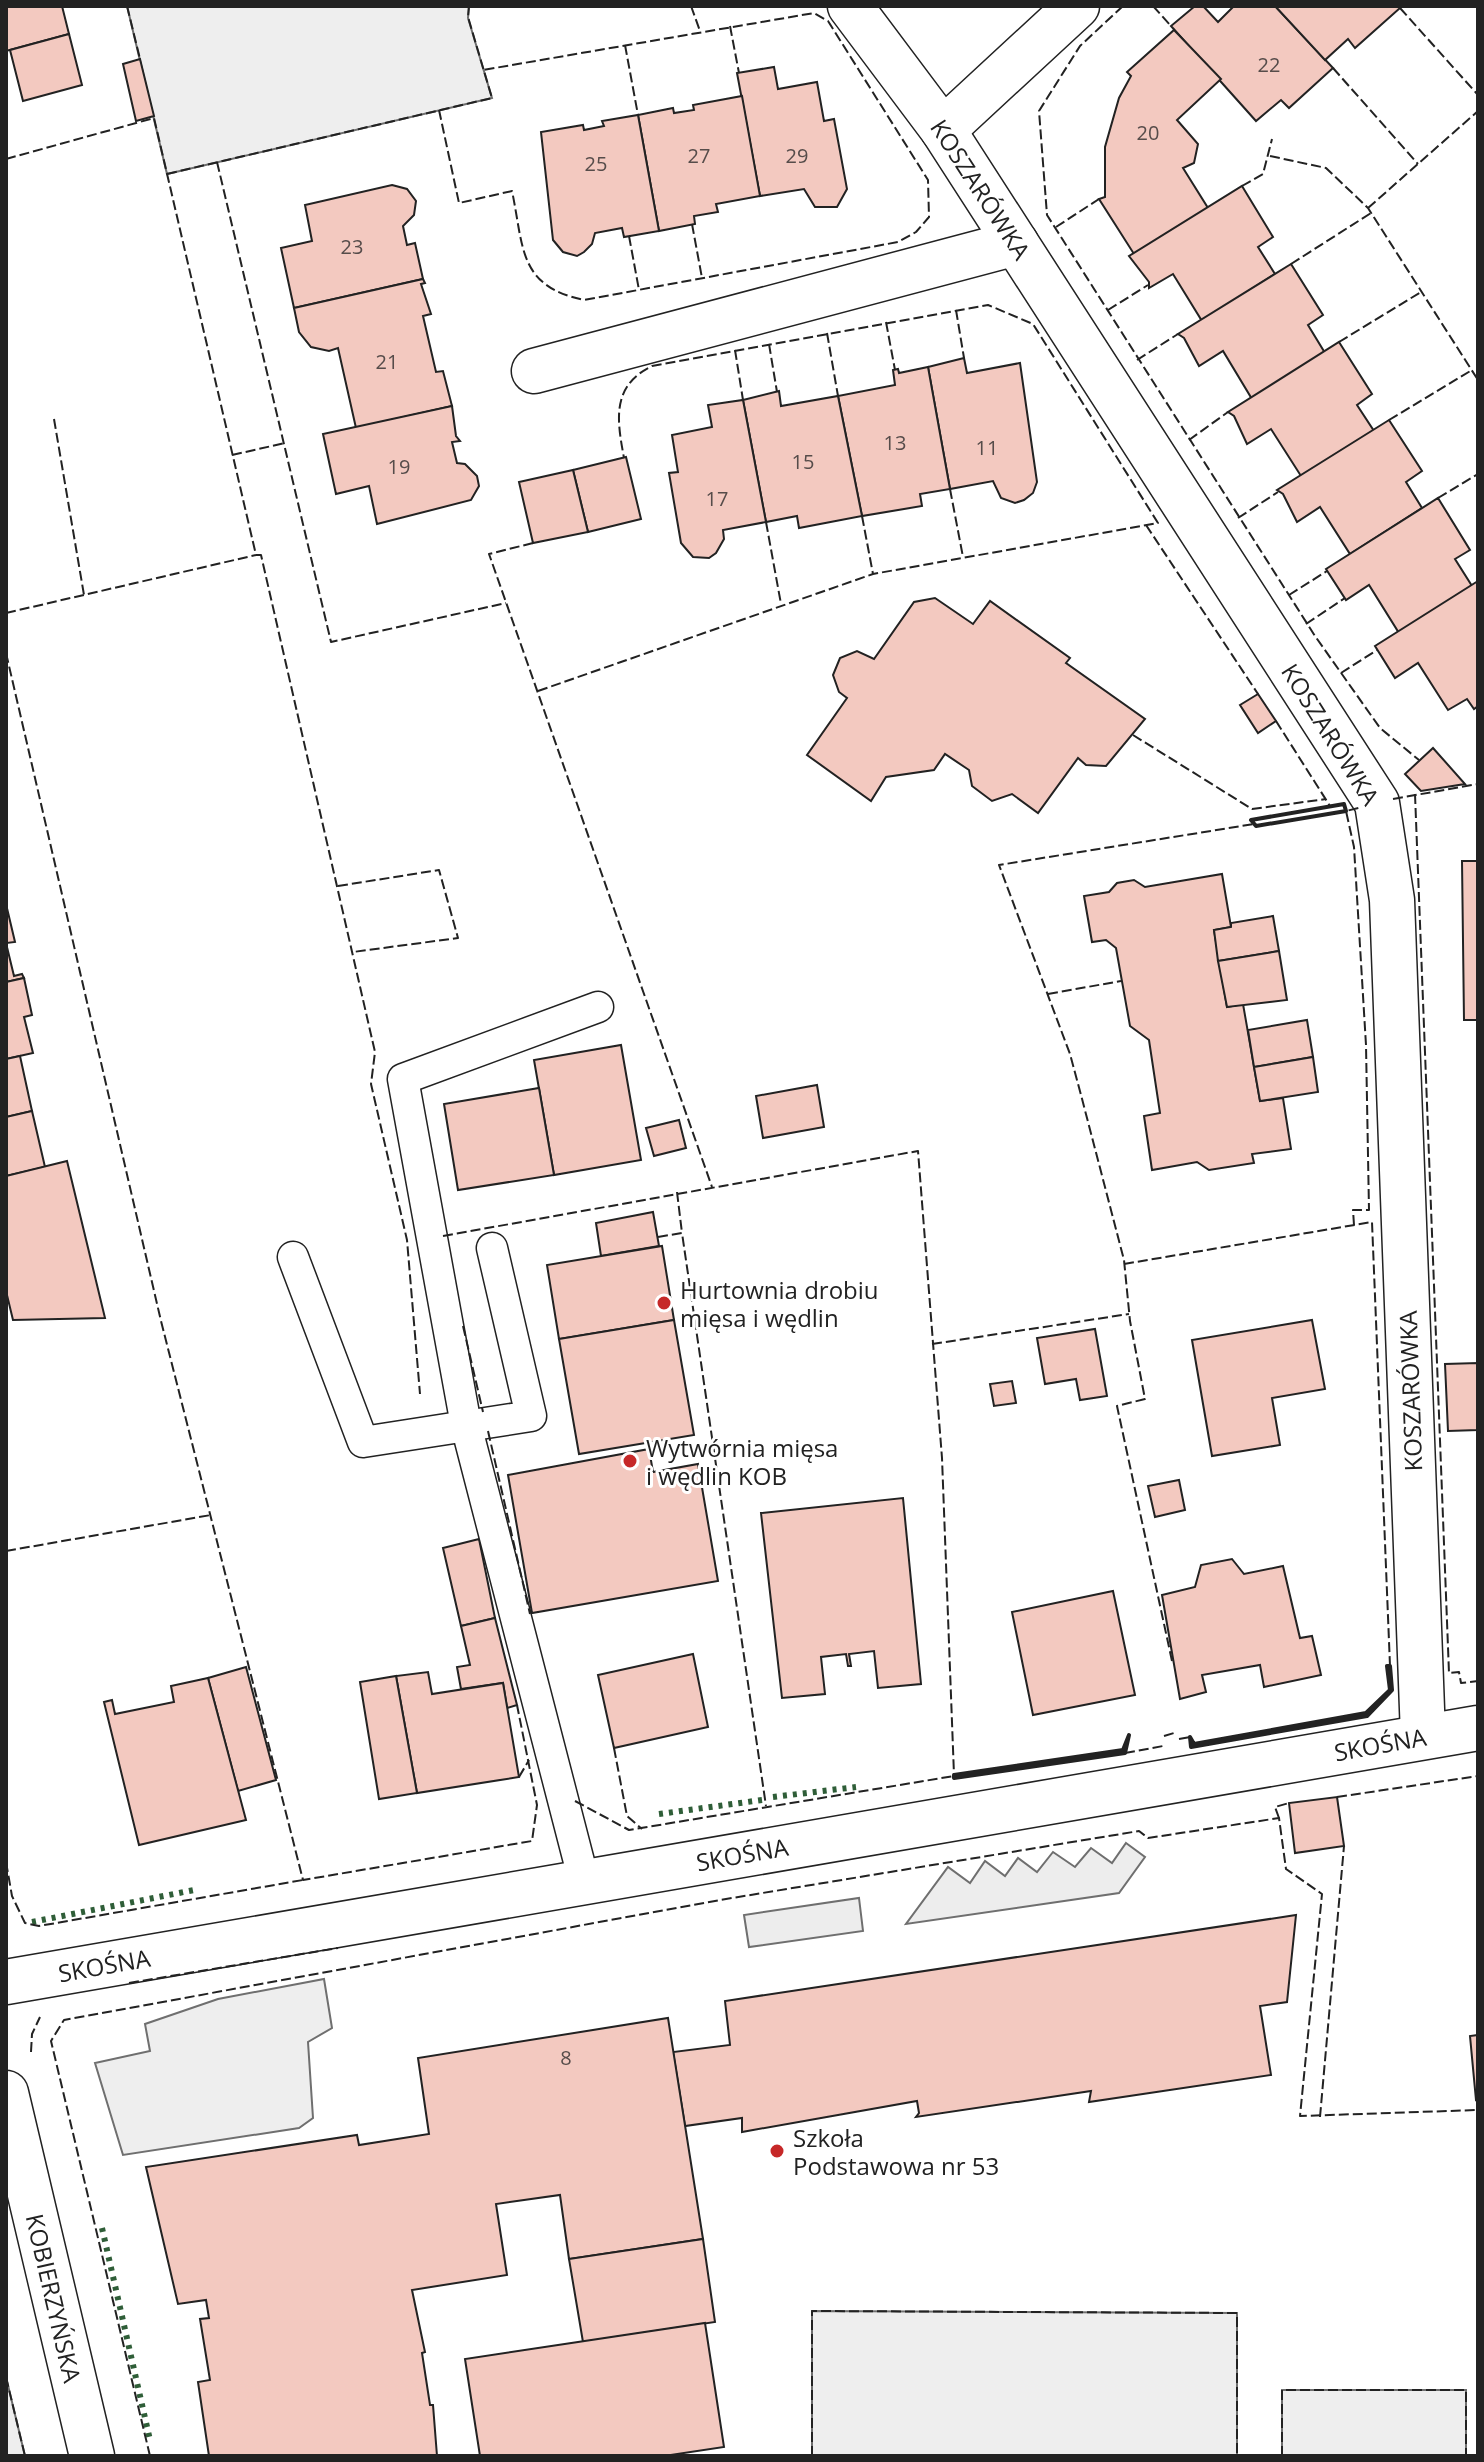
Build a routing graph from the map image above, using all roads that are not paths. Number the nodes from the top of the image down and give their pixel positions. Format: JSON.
{"nodes":[{"id":1,"x":850,"y":6,"type":"edge"},
{"id":2,"x":1077,"y":6,"type":"edge"},
{"id":3,"x":943,"y":130,"type":"junction"},
{"id":4,"x":1016,"y":243,"type":"junction"},
{"id":5,"x":534,"y":371,"type":"dead end"},
{"id":6,"x":598,"y":1007,"type":"dead end"},
{"id":7,"x":492,"y":1248,"type":"dead end"},
{"id":8,"x":293,"y":1257,"type":"dead end"},
{"id":9,"x":466,"y":1425,"type":"junction"},
{"id":10,"x":1478,"y":1728,"type":"edge"},
{"id":11,"x":1423,"y":1736,"type":"junction"},
{"id":12,"x":584,"y":1881,"type":"junction"},
{"id":13,"x":6,"y":1982,"type":"edge"},
{"id":14,"x":6,"y":2093,"type":"edge"},
{"id":15,"x":92,"y":2456,"type":"edge"}],
"edges":[{"from":1,"to":3,"type":"street","name":"KOSZARÓWKA"},
{"from":2,"to":3,"type":"street"},
{"from":3,"to":4,"type":"street","name":"KOSZARÓWKA"},
{"from":4,"to":5,"type":"street"},
{"from":4,"to":11,"type":"street","name":"KOSZARÓWKA"},
{"from":6,"to":9,"type":"lane"},
{"from":7,"to":9,"type":"lane"},
{"from":8,"to":9,"type":"lane"},
{"from":9,"to":12,"type":"lane"},
{"from":10,"to":11,"type":"street","name":"SKOŚNA"},
{"from":11,"to":12,"type":"street","name":"SKOŚNA"},
{"from":12,"to":13,"type":"street","name":"SKOŚNA"},
{"from":14,"to":15,"type":"street","name":"KOBIERZYŃSKA"}]}
